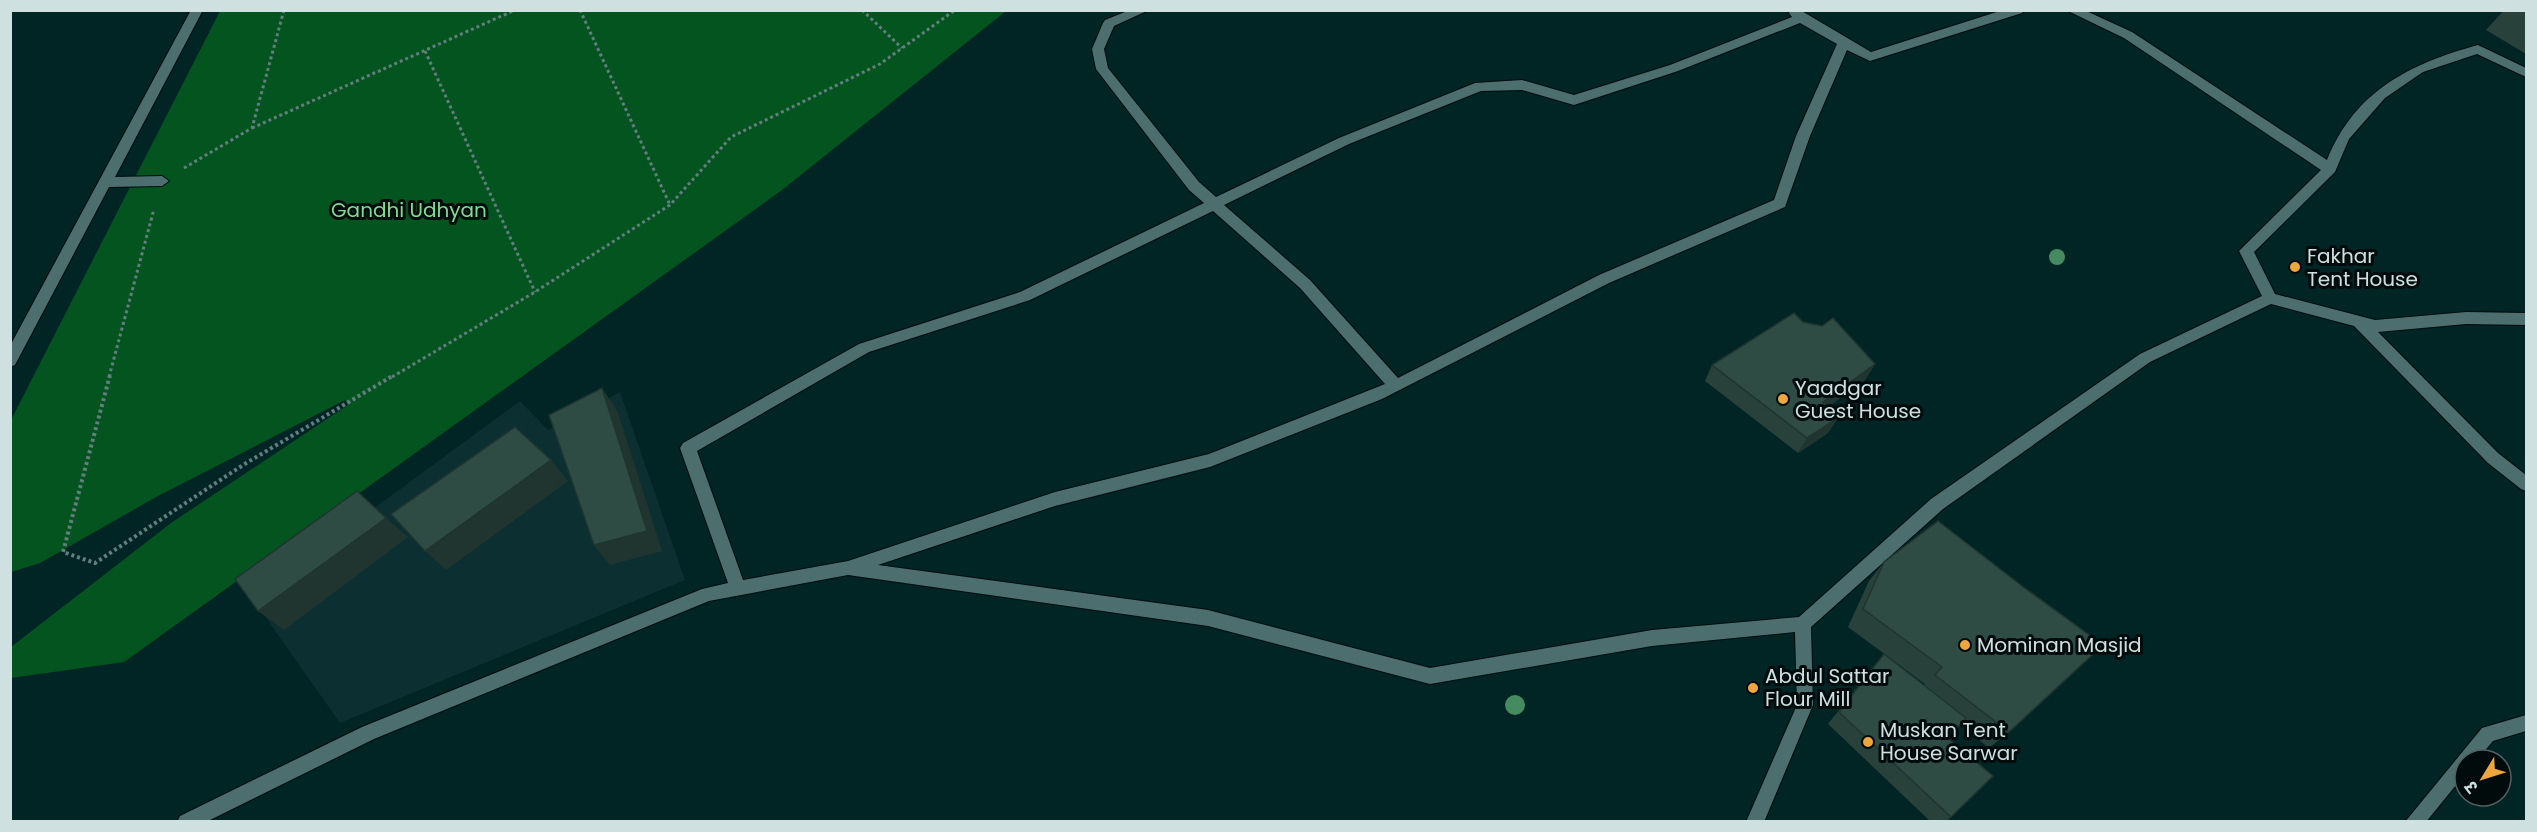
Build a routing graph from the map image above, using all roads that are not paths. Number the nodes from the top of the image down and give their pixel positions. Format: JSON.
{"nodes":[{"id":1,"x":197,"y":10,"type":"edge"},
{"id":2,"x":1143,"y":10,"type":"edge"},
{"id":3,"x":2018,"y":10,"type":"edge"},
{"id":4,"x":2072,"y":10,"type":"edge"},
{"id":5,"x":1797,"y":14,"type":"edge"},
{"id":6,"x":1844,"y":43,"type":"junction"},
{"id":7,"x":2526,"y":73,"type":"edge"},
{"id":8,"x":2330,"y":169,"type":"junction"},
{"id":9,"x":162,"y":181,"type":"road end"},
{"id":10,"x":106,"y":182,"type":"junction"},
{"id":11,"x":1213,"y":203,"type":"junction"},
{"id":12,"x":2270,"y":298,"type":"junction"},
{"id":13,"x":2526,"y":319,"type":"edge"},
{"id":14,"x":2359,"y":322,"type":"junction"},
{"id":15,"x":10,"y":361,"type":"edge"},
{"id":16,"x":1396,"y":386,"type":"junction"},
{"id":17,"x":2526,"y":484,"type":"edge"},
{"id":18,"x":848,"y":568,"type":"junction"},
{"id":19,"x":738,"y":589,"type":"junction"},
{"id":20,"x":1803,"y":624,"type":"junction"},
{"id":21,"x":2526,"y":723,"type":"edge"},
{"id":22,"x":2476,"y":748,"type":"edge"},
{"id":23,"x":2453,"y":775,"type":"edge"},
{"id":24,"x":186,"y":822,"type":"edge"},
{"id":25,"x":1755,"y":822,"type":"edge"},
{"id":26,"x":2414,"y":822,"type":"edge"}],
"edges":[{"from":1,"to":10,"type":"street"},
{"from":2,"to":11,"type":"street"},
{"from":3,"to":6,"type":"street"},
{"from":4,"to":8,"type":"street"},
{"from":5,"to":6,"type":"street"},
{"from":5,"to":11,"type":"street"},
{"from":6,"to":16,"type":"street"},
{"from":7,"to":8,"type":"street"},
{"from":8,"to":12,"type":"street"},
{"from":9,"to":10,"type":"street"},
{"from":10,"to":15,"type":"street"},
{"from":11,"to":16,"type":"street"},
{"from":11,"to":19,"type":"street"},
{"from":12,"to":14,"type":"street"},
{"from":12,"to":20,"type":"street"},
{"from":13,"to":14,"type":"street"},
{"from":14,"to":17,"type":"street"},
{"from":16,"to":18,"type":"street"},
{"from":18,"to":19,"type":"street"},
{"from":18,"to":20,"type":"street"},
{"from":19,"to":24,"type":"street"},
{"from":20,"to":25,"type":"street"},
{"from":21,"to":22,"type":"street"},
{"from":23,"to":26,"type":"street"}]}
